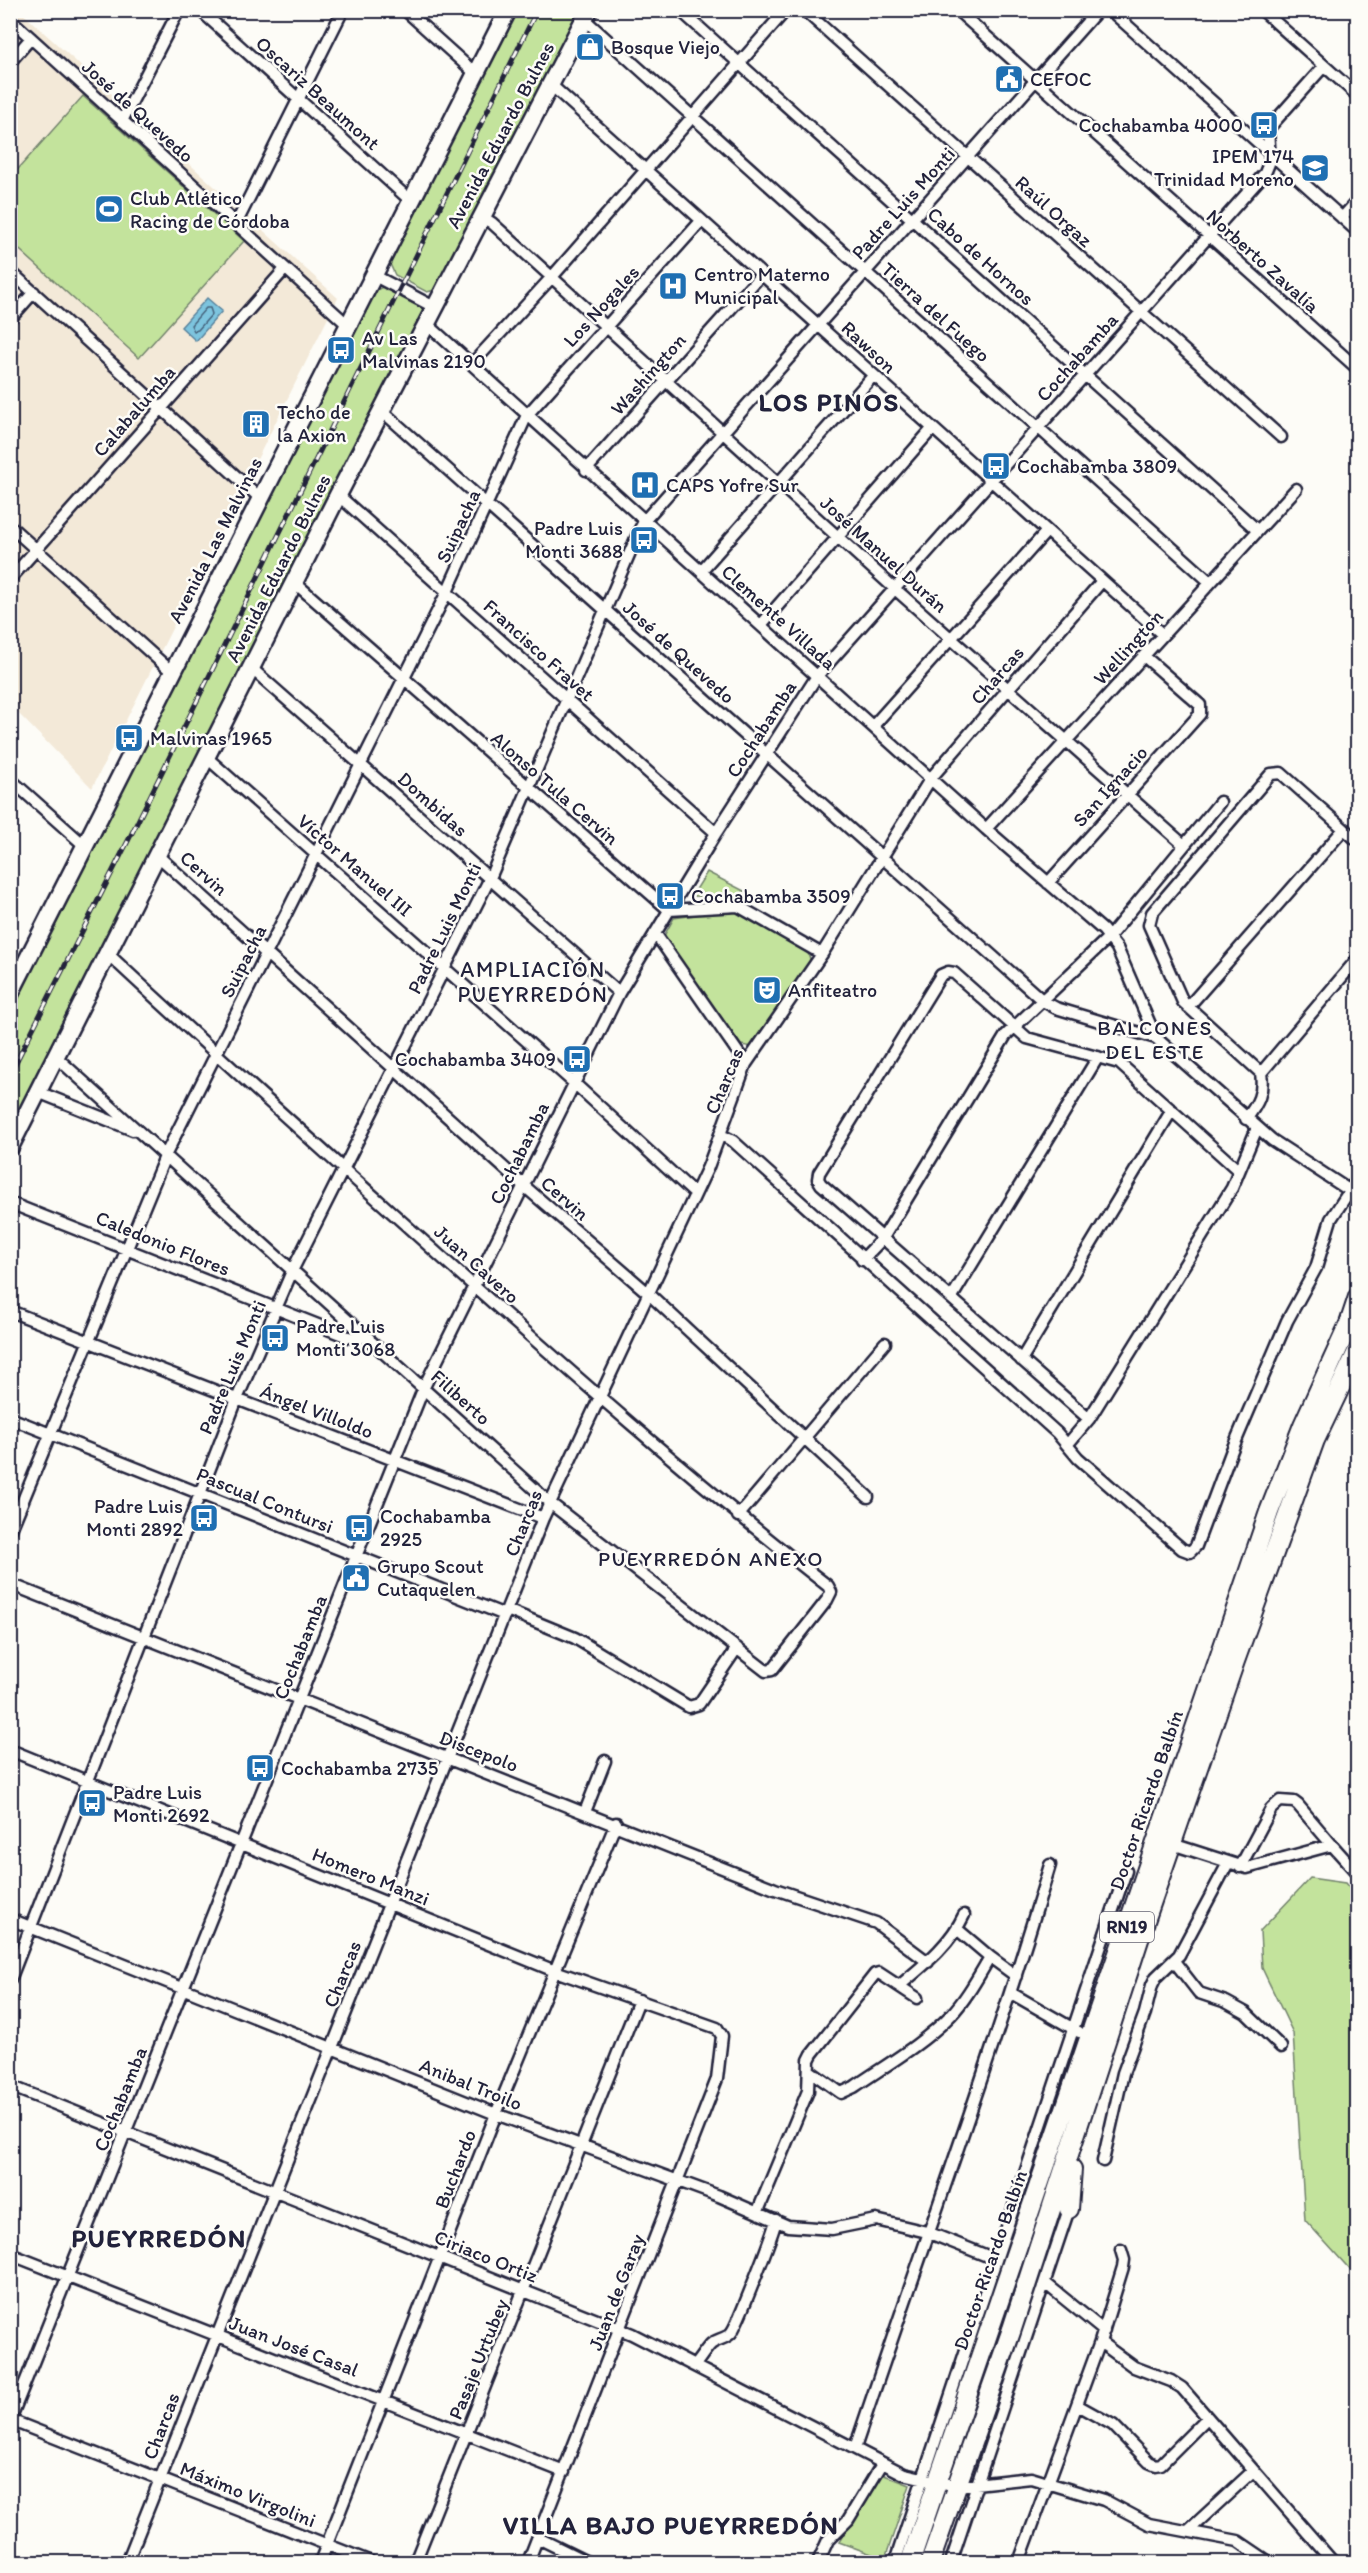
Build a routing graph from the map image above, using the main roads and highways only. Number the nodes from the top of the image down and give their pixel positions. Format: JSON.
{"nodes":[{"id":1,"x":508,"y":10,"type":"edge"},
{"id":2,"x":587,"y":15,"type":"edge"},
{"id":3,"x":10,"y":994,"type":"edge"},
{"id":4,"x":10,"y":1147,"type":"edge"},
{"id":5,"x":1358,"y":1297,"type":"edge"},
{"id":6,"x":1358,"y":1350,"type":"edge"},
{"id":7,"x":1075,"y":2138,"type":"junction"},
{"id":8,"x":1069,"y":2209,"type":"road end"},
{"id":9,"x":910,"y":2562,"type":"edge"},
{"id":10,"x":930,"y":2562,"type":"edge"}],
"edges":[{"from":1,"to":3,"type":"main road","name":"Avenida Las Malvinas"},
{"from":2,"to":4,"type":"main road","name":"Avenida Eduardo Bulnes"},
{"from":5,"to":9,"type":"main road","name":"Doctor Ricardo Balbín","number":"RN19"},
{"from":6,"to":7,"type":"main road","name":"Doctor Ricardo Balbín","number":"RN19"},
{"from":7,"to":8,"type":"main road"},
{"from":7,"to":10,"type":"main road","name":"Doctor Ricardo Balbín","number":"RN19"}]}
